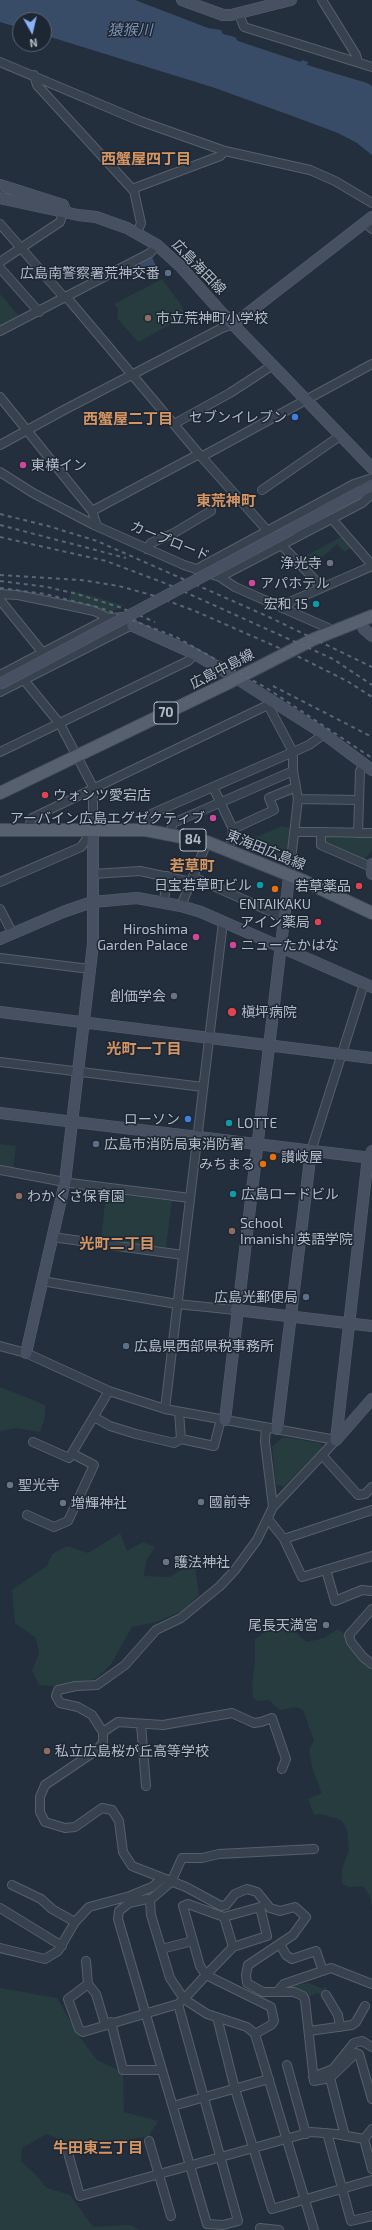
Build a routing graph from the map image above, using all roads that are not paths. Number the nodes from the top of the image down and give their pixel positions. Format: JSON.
{"nodes":[{"id":1,"x":182,"y":0,"type":"edge"},
{"id":2,"x":291,"y":0,"type":"edge"},
{"id":3,"x":322,"y":0,"type":"edge"},
{"id":4,"x":276,"y":2,"type":"edge"},
{"id":5,"x":239,"y":14,"type":"junction"},
{"id":6,"x":0,"y":62,"type":"edge"},
{"id":7,"x":358,"y":62,"type":"junction"},
{"id":8,"x":372,"y":67,"type":"edge"},
{"id":9,"x":34,"y":75,"type":"junction"},
{"id":10,"x":225,"y":151,"type":"junction"},
{"id":11,"x":0,"y":185,"type":"edge"},
{"id":12,"x":132,"y":189,"type":"junction"},
{"id":13,"x":0,"y":198,"type":"edge"},
{"id":14,"x":372,"y":203,"type":"edge"},
{"id":15,"x":65,"y":209,"type":"junction"},
{"id":16,"x":0,"y":224,"type":"edge"},
{"id":17,"x":372,"y":225,"type":"edge"},
{"id":18,"x":137,"y":233,"type":"junction"},
{"id":19,"x":157,"y":245,"type":"junction"},
{"id":20,"x":22,"y":248,"type":"junction"},
{"id":21,"x":0,"y":262,"type":"edge"},
{"id":22,"x":0,"y":268,"type":"edge"},
{"id":23,"x":66,"y":297,"type":"junction"},
{"id":24,"x":38,"y":312,"type":"junction"},
{"id":25,"x":234,"y":324,"type":"junction"},
{"id":26,"x":0,"y":331,"type":"edge"},
{"id":27,"x":372,"y":364,"type":"edge"},
{"id":28,"x":273,"y":365,"type":"junction"},
{"id":29,"x":132,"y":375,"type":"junction"},
{"id":30,"x":0,"y":397,"type":"edge"},
{"id":31,"x":306,"y":401,"type":"junction"},
{"id":32,"x":174,"y":424,"type":"junction"},
{"id":33,"x":27,"y":430,"type":"junction"},
{"id":34,"x":340,"y":436,"type":"junction"},
{"id":35,"x":0,"y":445,"type":"edge"},
{"id":36,"x":201,"y":455,"type":"junction"},
{"id":37,"x":372,"y":468,"type":"edge"},
{"id":38,"x":0,"y":472,"type":"edge"},
{"id":39,"x":372,"y":478,"type":"edge"},
{"id":40,"x":372,"y":485,"type":"edge"},
{"id":41,"x":262,"y":490,"type":"dead end"},
{"id":42,"x":372,"y":494,"type":"edge"},
{"id":43,"x":92,"y":511,"type":"junction"},
{"id":44,"x":211,"y":511,"type":"dead end"},
{"id":45,"x":332,"y":519,"type":"junction"},
{"id":46,"x":94,"y":525,"type":"junction"},
{"id":47,"x":268,"y":532,"type":"junction"},
{"id":48,"x":281,"y":545,"type":"junction"},
{"id":49,"x":147,"y":549,"type":"junction"},
{"id":50,"x":372,"y":566,"type":"edge"},
{"id":51,"x":197,"y":569,"type":"junction"},
{"id":52,"x":220,"y":577,"type":"junction"},
{"id":53,"x":320,"y":589,"type":"junction"},
{"id":54,"x":0,"y":594,"type":"edge"},
{"id":55,"x":0,"y":600,"type":"edge"},
{"id":56,"x":284,"y":609,"type":"junction"},
{"id":57,"x":372,"y":616,"type":"edge"},
{"id":58,"x":109,"y":618,"type":"junction"},
{"id":59,"x":360,"y":621,"type":"junction"},
{"id":60,"x":131,"y":626,"type":"junction"},
{"id":61,"x":330,"y":632,"type":"junction"},
{"id":62,"x":372,"y":636,"type":"edge"},
{"id":63,"x":43,"y":653,"type":"junction"},
{"id":64,"x":195,"y":654,"type":"junction"},
{"id":65,"x":0,"y":675,"type":"edge"},
{"id":66,"x":236,"y":678,"type":"junction"},
{"id":67,"x":24,"y":680,"type":"junction"},
{"id":68,"x":0,"y":684,"type":"edge"},
{"id":69,"x":0,"y":692,"type":"edge"},
{"id":70,"x":270,"y":702,"type":"junction"},
{"id":71,"x":60,"y":724,"type":"junction"},
{"id":72,"x":324,"y":734,"type":"junction"},
{"id":73,"x":0,"y":752,"type":"edge"},
{"id":74,"x":293,"y":752,"type":"junction"},
{"id":75,"x":78,"y":755,"type":"junction"},
{"id":76,"x":368,"y":767,"type":"edge"},
{"id":77,"x":293,"y":771,"type":"junction"},
{"id":78,"x":93,"y":787,"type":"junction"},
{"id":79,"x":213,"y":787,"type":"junction"},
{"id":80,"x":296,"y":787,"type":"junction"},
{"id":81,"x":0,"y":792,"type":"edge"},
{"id":82,"x":298,"y":799,"type":"junction"},
{"id":83,"x":359,"y":800,"type":"junction"},
{"id":84,"x":220,"y":803,"type":"junction"},
{"id":85,"x":28,"y":829,"type":"junction"},
{"id":86,"x":233,"y":829,"type":"junction"},
{"id":87,"x":0,"y":830,"type":"edge"},
{"id":88,"x":93,"y":830,"type":"junction"},
{"id":89,"x":145,"y":830,"type":"junction"},
{"id":90,"x":295,"y":832,"type":"junction"},
{"id":91,"x":320,"y":832,"type":"junction"},
{"id":92,"x":358,"y":832,"type":"junction"},
{"id":93,"x":372,"y":833,"type":"edge"},
{"id":94,"x":170,"y":835,"type":"junction"},
{"id":95,"x":207,"y":842,"type":"junction"},
{"id":96,"x":228,"y":850,"type":"junction"},
{"id":97,"x":372,"y":868,"type":"edge"},
{"id":98,"x":93,"y":874,"type":"junction"},
{"id":99,"x":167,"y":876,"type":"junction"},
{"id":100,"x":288,"y":877,"type":"junction"},
{"id":101,"x":192,"y":879,"type":"junction"},
{"id":102,"x":0,"y":882,"type":"edge"},
{"id":103,"x":92,"y":902,"type":"junction"},
{"id":104,"x":164,"y":902,"type":"junction"},
{"id":105,"x":181,"y":906,"type":"junction"},
{"id":106,"x":0,"y":908,"type":"edge"},
{"id":107,"x":372,"y":914,"type":"edge"},
{"id":108,"x":285,"y":918,"type":"junction"},
{"id":109,"x":223,"y":922,"type":"junction"},
{"id":110,"x":12,"y":934,"type":"junction"},
{"id":111,"x":0,"y":939,"type":"edge"},
{"id":112,"x":281,"y":947,"type":"junction"},
{"id":113,"x":0,"y":958,"type":"edge"},
{"id":114,"x":90,"y":969,"type":"junction"},
{"id":115,"x":368,"y":986,"type":"edge"},
{"id":116,"x":0,"y":1012,"type":"edge"},
{"id":117,"x":84,"y":1024,"type":"junction"},
{"id":118,"x":209,"y":1038,"type":"junction"},
{"id":119,"x":269,"y":1045,"type":"junction"},
{"id":120,"x":341,"y":1055,"type":"junction"},
{"id":121,"x":372,"y":1058,"type":"edge"},
{"id":122,"x":0,"y":1062,"type":"edge"},
{"id":123,"x":77,"y":1071,"type":"junction"},
{"id":124,"x":204,"y":1087,"type":"junction"},
{"id":125,"x":0,"y":1113,"type":"edge"},
{"id":126,"x":72,"y":1122,"type":"junction"},
{"id":127,"x":197,"y":1138,"type":"junction"},
{"id":128,"x":257,"y":1144,"type":"junction"},
{"id":129,"x":311,"y":1151,"type":"junction"},
{"id":130,"x":371,"y":1156,"type":"edge"},
{"id":131,"x":0,"y":1170,"type":"edge"},
{"id":132,"x":65,"y":1182,"type":"junction"},
{"id":133,"x":190,"y":1198,"type":"junction"},
{"id":134,"x":52,"y":1237,"type":"junction"},
{"id":135,"x":183,"y":1255,"type":"junction"},
{"id":136,"x":42,"y":1281,"type":"junction"},
{"id":137,"x":177,"y":1304,"type":"junction"},
{"id":138,"x":236,"y":1310,"type":"junction"},
{"id":139,"x":290,"y":1316,"type":"junction"},
{"id":140,"x":348,"y":1323,"type":"junction"},
{"id":141,"x":372,"y":1326,"type":"edge"},
{"id":142,"x":0,"y":1346,"type":"edge"},
{"id":143,"x":26,"y":1353,"type":"junction"},
{"id":144,"x":109,"y":1391,"type":"junction"},
{"id":145,"x":372,"y":1399,"type":"edge"},
{"id":146,"x":165,"y":1409,"type":"junction"},
{"id":147,"x":179,"y":1412,"type":"junction"},
{"id":148,"x":94,"y":1417,"type":"junction"},
{"id":149,"x":223,"y":1420,"type":"junction"},
{"id":150,"x":272,"y":1428,"type":"junction"},
{"id":151,"x":181,"y":1439,"type":"junction"},
{"id":152,"x":336,"y":1440,"type":"junction"},
{"id":153,"x":33,"y":1442,"type":"dead end"},
{"id":154,"x":73,"y":1454,"type":"junction"},
{"id":155,"x":322,"y":1455,"type":"junction"},
{"id":156,"x":372,"y":1487,"type":"edge"},
{"id":157,"x":273,"y":1507,"type":"junction"},
{"id":158,"x":372,"y":1510,"type":"edge"},
{"id":159,"x":27,"y":1516,"type":"dead end"},
{"id":160,"x":268,"y":1518,"type":"junction"},
{"id":161,"x":284,"y":1539,"type":"junction"},
{"id":162,"x":372,"y":1556,"type":"edge"},
{"id":163,"x":326,"y":1570,"type":"junction"},
{"id":164,"x":372,"y":1590,"type":"edge"},
{"id":165,"x":372,"y":1609,"type":"edge"},
{"id":166,"x":372,"y":1664,"type":"edge"},
{"id":167,"x":141,"y":1724,"type":"junction"},
{"id":168,"x":103,"y":1732,"type":"junction"},
{"id":169,"x":282,"y":1769,"type":"dead end"},
{"id":170,"x":146,"y":1786,"type":"dead end"},
{"id":171,"x":314,"y":1848,"type":"dead end"},
{"id":172,"x":163,"y":1878,"type":"junction"},
{"id":173,"x":171,"y":1882,"type":"junction"},
{"id":174,"x":12,"y":1885,"type":"dead end"},
{"id":175,"x":150,"y":1900,"type":"junction"},
{"id":176,"x":0,"y":1908,"type":"edge"},
{"id":177,"x":224,"y":1917,"type":"junction"},
{"id":178,"x":75,"y":1922,"type":"junction"},
{"id":179,"x":193,"y":1941,"type":"junction"},
{"id":180,"x":280,"y":1944,"type":"junction"},
{"id":181,"x":62,"y":1946,"type":"junction"},
{"id":182,"x":233,"y":1947,"type":"junction"},
{"id":183,"x":0,"y":1948,"type":"edge"},
{"id":184,"x":161,"y":1949,"type":"junction"},
{"id":185,"x":86,"y":1961,"type":"dead end"},
{"id":186,"x":323,"y":1971,"type":"junction"},
{"id":187,"x":206,"y":1975,"type":"junction"},
{"id":188,"x":88,"y":1984,"type":"junction"},
{"id":189,"x":372,"y":1984,"type":"edge"},
{"id":190,"x":277,"y":1992,"type":"junction"},
{"id":191,"x":326,"y":1995,"type":"dead end"},
{"id":192,"x":181,"y":2002,"type":"junction"},
{"id":193,"x":366,"y":2006,"type":"dead end"},
{"id":194,"x":146,"y":2013,"type":"junction"},
{"id":195,"x":217,"y":2017,"type":"junction"},
{"id":196,"x":108,"y":2023,"type":"junction"},
{"id":197,"x":340,"y":2027,"type":"junction"},
{"id":198,"x":309,"y":2031,"type":"junction"},
{"id":199,"x":255,"y":2034,"type":"junction"},
{"id":200,"x":372,"y":2047,"type":"edge"},
{"id":201,"x":287,"y":2065,"type":"dead end"},
{"id":202,"x":162,"y":2070,"type":"junction"},
{"id":203,"x":314,"y":2077,"type":"junction"},
{"id":204,"x":330,"y":2078,"type":"junction"},
{"id":205,"x":269,"y":2079,"type":"junction"},
{"id":206,"x":235,"y":2089,"type":"junction"},
{"id":207,"x":204,"y":2097,"type":"junction"},
{"id":208,"x":372,"y":2099,"type":"edge"},
{"id":209,"x":173,"y":2106,"type":"junction"},
{"id":210,"x":372,"y":2129,"type":"edge"},
{"id":211,"x":306,"y":2134,"type":"junction"},
{"id":212,"x":327,"y":2134,"type":"junction"},
{"id":213,"x":345,"y":2136,"type":"junction"},
{"id":214,"x":287,"y":2139,"type":"junction"},
{"id":215,"x":364,"y":2139,"type":"junction"},
{"id":216,"x":149,"y":2141,"type":"dead end"},
{"id":217,"x":67,"y":2149,"type":"dead end"},
{"id":218,"x":252,"y":2149,"type":"junction"},
{"id":219,"x":220,"y":2158,"type":"junction"},
{"id":220,"x":190,"y":2166,"type":"junction"},
{"id":221,"x":372,"y":2169,"type":"edge"},
{"id":222,"x":159,"y":2174,"type":"junction"},
{"id":223,"x":372,"y":2180,"type":"edge"},
{"id":224,"x":342,"y":2188,"type":"junction"},
{"id":225,"x":305,"y":2199,"type":"junction"},
{"id":226,"x":171,"y":2216,"type":"dead end"},
{"id":227,"x":372,"y":2216,"type":"edge"},
{"id":228,"x":260,"y":2228,"type":"dead end"},
{"id":229,"x":279,"y":2230,"type":"edge"},
{"id":230,"x":314,"y":2230,"type":"edge"}],
"edges":[{"from":1,"to":5,"type":"street"},
{"from":2,"to":4,"type":"street"},
{"from":3,"to":7,"type":"street"},
{"from":4,"to":5,"type":"street"},
{"from":5,"to":7,"type":"street"},
{"from":6,"to":9,"type":"street"},
{"from":7,"to":8,"type":"street"},
{"from":9,"to":10,"type":"street"},
{"from":9,"to":12,"type":"street"},
{"from":10,"to":12,"type":"street"},
{"from":10,"to":14,"type":"street"},
{"from":11,"to":15,"type":"street","name":"広島海田線"},
{"from":12,"to":18,"type":"street"},
{"from":13,"to":15,"type":"street","name":"広島海田線"},
{"from":15,"to":18,"type":"street","name":"広島海田線"},
{"from":15,"to":20,"type":"street"},
{"from":16,"to":20,"type":"street"},
{"from":17,"to":25,"type":"street"},
{"from":18,"to":19,"type":"street","name":"広島海田線"},
{"from":19,"to":23,"type":"street"},
{"from":19,"to":25,"type":"street","name":"広島海田線"},
{"from":20,"to":21,"type":"street"},
{"from":20,"to":23,"type":"street"},
{"from":22,"to":24,"type":"street"},
{"from":23,"to":24,"type":"street"},
{"from":23,"to":29,"type":"street"},
{"from":24,"to":26,"type":"street"},
{"from":25,"to":28,"type":"street","name":"広島海田線"},
{"from":25,"to":29,"type":"street"},
{"from":27,"to":31,"type":"street"},
{"from":28,"to":31,"type":"street","name":"広島海田線"},
{"from":28,"to":32,"type":"street"},
{"from":29,"to":32,"type":"street"},
{"from":29,"to":33,"type":"street"},
{"from":30,"to":33,"type":"street"},
{"from":31,"to":34,"type":"street","name":"広島海田線"},
{"from":31,"to":36,"type":"street"},
{"from":32,"to":36,"type":"street"},
{"from":33,"to":35,"type":"street"},
{"from":33,"to":43,"type":"street"},
{"from":34,"to":37,"type":"street","name":"広島海田線"},
{"from":34,"to":41,"type":"street"},
{"from":36,"to":43,"type":"street"},
{"from":36,"to":47,"type":"street"},
{"from":38,"to":46,"type":"street","name":"カープロード"},
{"from":39,"to":47,"type":"street"},
{"from":40,"to":68,"type":"street","bridge":true},
{"from":42,"to":45,"type":"street"},
{"from":43,"to":46,"type":"street"},
{"from":44,"to":49,"type":"street"},
{"from":45,"to":48,"type":"street"},
{"from":45,"to":50,"type":"street"},
{"from":46,"to":49,"type":"street","name":"カープロード"},
{"from":47,"to":48,"type":"street"},
{"from":47,"to":51,"type":"street"},
{"from":48,"to":52,"type":"street"},
{"from":48,"to":53,"type":"street"},
{"from":49,"to":51,"type":"street","name":"カープロード"},
{"from":50,"to":53,"type":"street"},
{"from":51,"to":52,"type":"street","name":"カープロード"},
{"from":52,"to":56,"type":"street","name":"カープロード"},
{"from":53,"to":56,"type":"street"},
{"from":54,"to":58,"type":"street"},
{"from":55,"to":63,"type":"street"},
{"from":56,"to":61,"type":"street","name":"カープロード"},
{"from":57,"to":59,"type":"main road","name":"広島中島線","number":"70"},
{"from":58,"to":60,"type":"street"},
{"from":58,"to":63,"type":"street"},
{"from":59,"to":61,"type":"main road","name":"広島中島線","number":"70"},
{"from":59,"to":62,"type":"street"},
{"from":60,"to":64,"type":"street"},
{"from":60,"to":67,"type":"street"},
{"from":61,"to":66,"type":"main road","name":"広島中島線","number":"70"},
{"from":63,"to":65,"type":"street"},
{"from":64,"to":66,"type":"street"},
{"from":64,"to":71,"type":"street"},
{"from":66,"to":70,"type":"street"},
{"from":66,"to":75,"type":"main road","name":"広島中島線","number":"70"},
{"from":67,"to":69,"type":"street"},
{"from":67,"to":71,"type":"street"},
{"from":70,"to":72,"type":"street"},
{"from":70,"to":74,"type":"street"},
{"from":70,"to":78,"type":"street"},
{"from":71,"to":73,"type":"street"},
{"from":71,"to":75,"type":"street"},
{"from":72,"to":74,"type":"street"},
{"from":72,"to":76,"type":"street"},
{"from":74,"to":77,"type":"street"},
{"from":74,"to":79,"type":"street"},
{"from":75,"to":78,"type":"street"},
{"from":75,"to":81,"type":"main road","name":"広島中島線","number":"70"},
{"from":76,"to":83,"type":"street"},
{"from":77,"to":80,"type":"street"},
{"from":77,"to":84,"type":"street"},
{"from":78,"to":85,"type":"street"},
{"from":78,"to":88,"type":"street"},
{"from":79,"to":84,"type":"street"},
{"from":79,"to":89,"type":"street"},
{"from":80,"to":82,"type":"street"},
{"from":80,"to":86,"type":"street"},
{"from":82,"to":83,"type":"street"},
{"from":82,"to":90,"type":"street"},
{"from":83,"to":92,"type":"street"},
{"from":84,"to":86,"type":"street"},
{"from":84,"to":94,"type":"street"},
{"from":85,"to":87,"type":"main road","name":"東海田広島線","number":"84"},
{"from":85,"to":88,"type":"main road","name":"東海田広島線","number":"84"},
{"from":86,"to":96,"type":"street"},
{"from":88,"to":89,"type":"main road","name":"東海田広島線","number":"84"},
{"from":88,"to":98,"type":"street"},
{"from":88,"to":102,"type":"street"},
{"from":89,"to":94,"type":"main road","name":"東海田広島線","number":"84"},
{"from":90,"to":91,"type":"street"},
{"from":90,"to":100,"type":"street"},
{"from":91,"to":92,"type":"street"},
{"from":91,"to":97,"type":"street"},
{"from":92,"to":93,"type":"street"},
{"from":94,"to":95,"type":"main road","name":"東海田広島線","number":"84"},
{"from":95,"to":96,"type":"main road","name":"東海田広島線","number":"84"},
{"from":95,"to":101,"type":"street"},
{"from":96,"to":100,"type":"main road","name":"東海田広島線","number":"84"},
{"from":98,"to":99,"type":"street"},
{"from":98,"to":103,"type":"street"},
{"from":99,"to":101,"type":"street"},
{"from":99,"to":104,"type":"street"},
{"from":100,"to":107,"type":"main road","name":"東海田広島線","number":"84"},
{"from":100,"to":108,"type":"street"},
{"from":101,"to":105,"type":"street"},
{"from":101,"to":108,"type":"street"},
{"from":103,"to":104,"type":"street"},
{"from":103,"to":110,"type":"street"},
{"from":103,"to":114,"type":"street"},
{"from":104,"to":105,"type":"street"},
{"from":105,"to":109,"type":"street"},
{"from":106,"to":110,"type":"street"},
{"from":108,"to":112,"type":"street"},
{"from":109,"to":112,"type":"street"},
{"from":109,"to":118,"type":"street"},
{"from":110,"to":111,"type":"street"},
{"from":112,"to":115,"type":"street"},
{"from":112,"to":119,"type":"street"},
{"from":113,"to":114,"type":"street"},
{"from":114,"to":117,"type":"street"},
{"from":115,"to":120,"type":"street"},
{"from":116,"to":117,"type":"street"},
{"from":117,"to":118,"type":"street"},
{"from":117,"to":123,"type":"street"},
{"from":118,"to":119,"type":"street"},
{"from":118,"to":124,"type":"street"},
{"from":119,"to":120,"type":"street"},
{"from":119,"to":128,"type":"street"},
{"from":120,"to":121,"type":"street"},
{"from":120,"to":129,"type":"street"},
{"from":122,"to":123,"type":"street"},
{"from":123,"to":124,"type":"street"},
{"from":123,"to":126,"type":"street"},
{"from":124,"to":127,"type":"street"},
{"from":125,"to":126,"type":"street"},
{"from":126,"to":127,"type":"street"},
{"from":126,"to":132,"type":"street"},
{"from":127,"to":128,"type":"street"},
{"from":127,"to":133,"type":"street"},
{"from":128,"to":129,"type":"street"},
{"from":128,"to":138,"type":"street"},
{"from":129,"to":130,"type":"street"},
{"from":129,"to":139,"type":"street"},
{"from":130,"to":140,"type":"street"},
{"from":131,"to":132,"type":"street"},
{"from":132,"to":133,"type":"street"},
{"from":132,"to":134,"type":"street"},
{"from":133,"to":135,"type":"street"},
{"from":134,"to":135,"type":"street"},
{"from":134,"to":136,"type":"street"},
{"from":135,"to":137,"type":"street"},
{"from":136,"to":137,"type":"street"},
{"from":136,"to":143,"type":"street"},
{"from":137,"to":138,"type":"street"},
{"from":137,"to":146,"type":"street"},
{"from":138,"to":139,"type":"street"},
{"from":138,"to":149,"type":"street"},
{"from":139,"to":140,"type":"street"},
{"from":139,"to":150,"type":"street"},
{"from":140,"to":141,"type":"street"},
{"from":140,"to":152,"type":"street"},
{"from":142,"to":143,"type":"street"},
{"from":143,"to":144,"type":"street"},
{"from":144,"to":146,"type":"street"},
{"from":144,"to":148,"type":"street"},
{"from":145,"to":152,"type":"street"},
{"from":146,"to":147,"type":"street"},
{"from":147,"to":149,"type":"street"},
{"from":147,"to":151,"type":"street"},
{"from":148,"to":151,"type":"street"},
{"from":148,"to":154,"type":"street"},
{"from":149,"to":150,"type":"street"},
{"from":149,"to":151,"type":"street"},
{"from":150,"to":152,"type":"street"},
{"from":150,"to":157,"type":"street"},
{"from":152,"to":155,"type":"street"},
{"from":153,"to":154,"type":"street"},
{"from":154,"to":159,"type":"street"},
{"from":155,"to":156,"type":"street"},
{"from":155,"to":157,"type":"street"},
{"from":157,"to":160,"type":"street"},
{"from":158,"to":161,"type":"street"},
{"from":160,"to":161,"type":"street"},
{"from":160,"to":168,"type":"street"},
{"from":161,"to":163,"type":"street"},
{"from":162,"to":163,"type":"street"},
{"from":163,"to":164,"type":"street"},
{"from":165,"to":166,"type":"street"},
{"from":167,"to":168,"type":"street"},
{"from":167,"to":169,"type":"street"},
{"from":167,"to":170,"type":"street"},
{"from":168,"to":172,"type":"street"},
{"from":171,"to":173,"type":"street"},
{"from":172,"to":173,"type":"street"},
{"from":172,"to":178,"type":"street"},
{"from":173,"to":175,"type":"street"},
{"from":173,"to":180,"type":"street"},
{"from":174,"to":178,"type":"street"},
{"from":175,"to":184,"type":"street"},
{"from":175,"to":194,"type":"street"},
{"from":176,"to":181,"type":"street"},
{"from":177,"to":179,"type":"street"},
{"from":177,"to":182,"type":"street"},
{"from":177,"to":182,"type":"street"},
{"from":178,"to":181,"type":"street"},
{"from":179,"to":184,"type":"street"},
{"from":179,"to":187,"type":"street"},
{"from":180,"to":186,"type":"street"},
{"from":180,"to":190,"type":"street"},
{"from":181,"to":183,"type":"street"},
{"from":182,"to":187,"type":"street"},
{"from":184,"to":192,"type":"street"},
{"from":185,"to":188,"type":"street"},
{"from":186,"to":189,"type":"street"},
{"from":186,"to":190,"type":"street"},
{"from":187,"to":192,"type":"street"},
{"from":187,"to":199,"type":"street"},
{"from":188,"to":196,"type":"street"},
{"from":188,"to":196,"type":"street"},
{"from":190,"to":198,"type":"street"},
{"from":191,"to":197,"type":"street"},
{"from":192,"to":194,"type":"street"},
{"from":192,"to":195,"type":"street"},
{"from":192,"to":207,"type":"street"},
{"from":193,"to":197,"type":"street"},
{"from":194,"to":196,"type":"street"},
{"from":194,"to":202,"type":"street"},
{"from":195,"to":199,"type":"street"},
{"from":195,"to":206,"type":"street"},
{"from":196,"to":202,"type":"street"},
{"from":197,"to":198,"type":"street"},
{"from":198,"to":203,"type":"street"},
{"from":199,"to":205,"type":"street"},
{"from":200,"to":203,"type":"street"},
{"from":201,"to":211,"type":"street"},
{"from":202,"to":209,"type":"street"},
{"from":203,"to":204,"type":"street"},
{"from":204,"to":208,"type":"street"},
{"from":204,"to":213,"type":"street"},
{"from":205,"to":206,"type":"street"},
{"from":205,"to":214,"type":"street"},
{"from":206,"to":207,"type":"street"},
{"from":206,"to":218,"type":"street"},
{"from":207,"to":209,"type":"street"},
{"from":207,"to":219,"type":"street"},
{"from":209,"to":220,"type":"street"},
{"from":210,"to":215,"type":"street"},
{"from":211,"to":212,"type":"street"},
{"from":211,"to":214,"type":"street"},
{"from":212,"to":213,"type":"street"},
{"from":212,"to":224,"type":"street"},
{"from":213,"to":215,"type":"street"},
{"from":214,"to":218,"type":"street"},
{"from":214,"to":225,"type":"street"},
{"from":215,"to":221,"type":"street"},
{"from":216,"to":222,"type":"street"},
{"from":217,"to":222,"type":"street"},
{"from":218,"to":219,"type":"street"},
{"from":218,"to":225,"type":"street"},
{"from":219,"to":220,"type":"street"},
{"from":219,"to":220,"type":"street"},
{"from":220,"to":222,"type":"street"},
{"from":222,"to":226,"type":"street"},
{"from":223,"to":224,"type":"street"},
{"from":224,"to":225,"type":"street"},
{"from":224,"to":227,"type":"street"},
{"from":225,"to":230,"type":"street"},
{"from":228,"to":229,"type":"street"}]}
